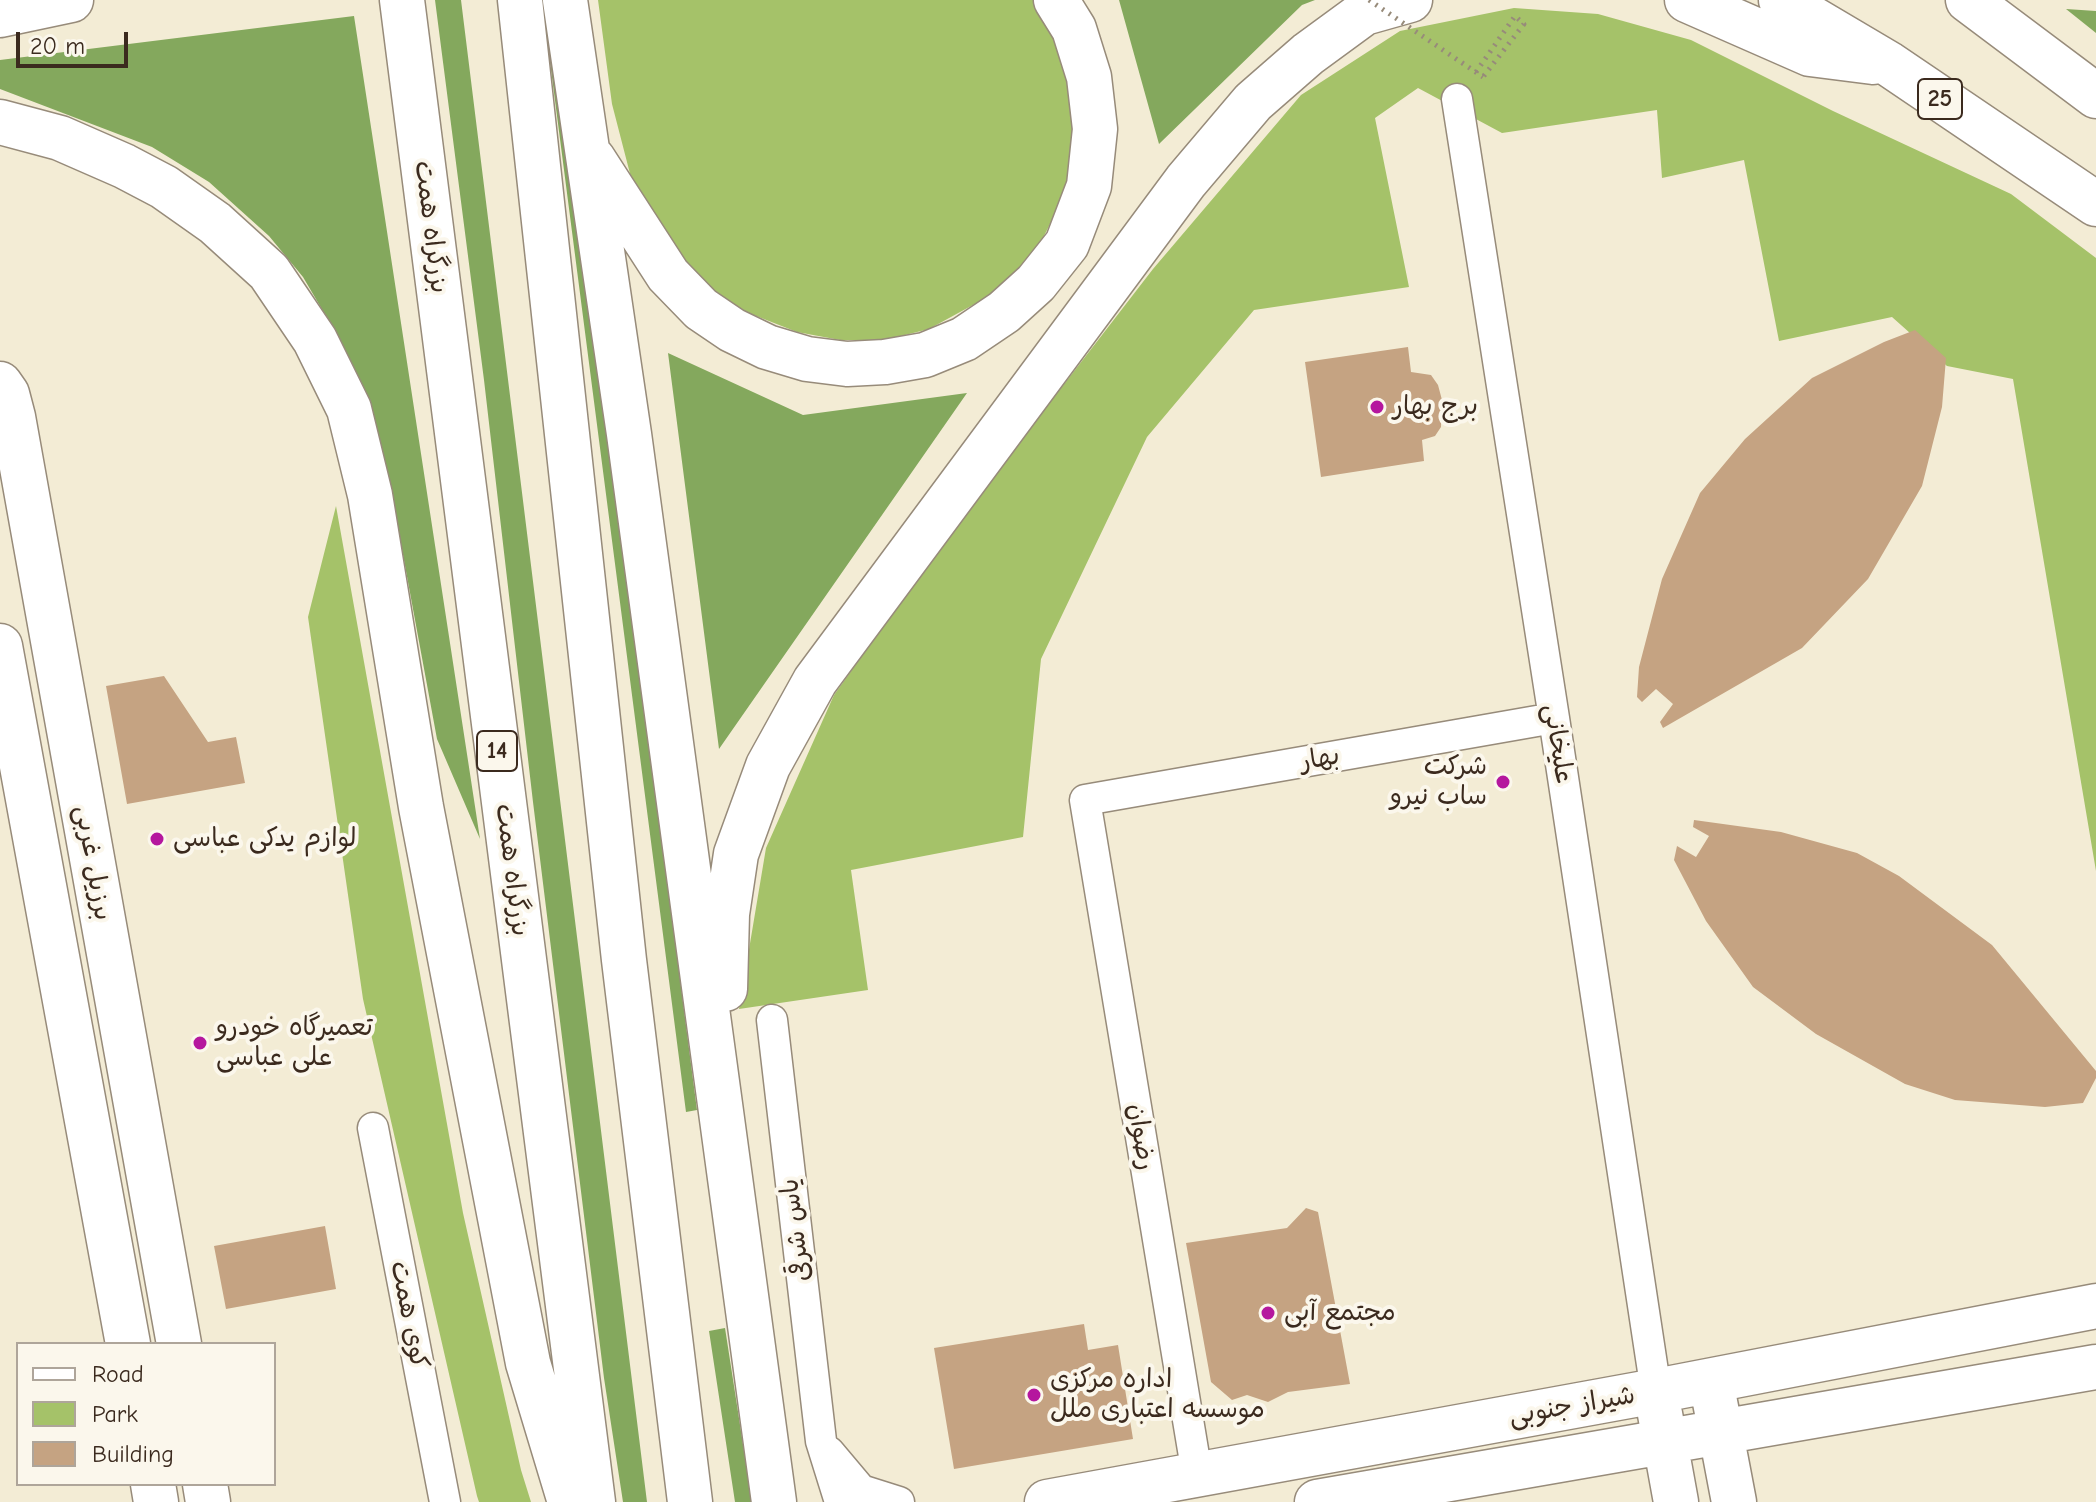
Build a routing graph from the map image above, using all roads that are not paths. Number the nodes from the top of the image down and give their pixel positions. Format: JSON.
{"nodes":[{"id":1,"x":71,"y":0,"type":"edge"},
{"id":2,"x":402,"y":0,"type":"edge"},
{"id":3,"x":520,"y":0,"type":"edge"},
{"id":4,"x":565,"y":0,"type":"edge"},
{"id":5,"x":1056,"y":0,"type":"edge"},
{"id":6,"x":1410,"y":0,"type":"edge"},
{"id":7,"x":1687,"y":0,"type":"edge"},
{"id":8,"x":1781,"y":0,"type":"edge"},
{"id":9,"x":1968,"y":0,"type":"edge"},
{"id":10,"x":0,"y":15,"type":"edge"},
{"id":11,"x":1889,"y":64,"type":"junction"},
{"id":12,"x":2096,"y":96,"type":"edge"},
{"id":13,"x":1457,"y":99,"type":"road end"},
{"id":14,"x":0,"y":122,"type":"edge"},
{"id":15,"x":588,"y":151,"type":"junction"},
{"id":16,"x":2096,"y":204,"type":"edge"},
{"id":17,"x":0,"y":384,"type":"edge"},
{"id":18,"x":0,"y":646,"type":"edge"},
{"id":19,"x":1554,"y":718,"type":"junction"},
{"id":20,"x":1085,"y":800,"type":"joint"},
{"id":21,"x":772,"y":1020,"type":"dead end"},
{"id":22,"x":722,"y":1115,"type":"junction"},
{"id":23,"x":373,"y":1128,"type":"dead end"},
{"id":24,"x":2096,"y":1306,"type":"edge"},
{"id":25,"x":128,"y":1342,"type":"edge"},
{"id":26,"x":179,"y":1342,"type":"edge"},
{"id":27,"x":2096,"y":1367,"type":"edge"},
{"id":28,"x":1710,"y":1378,"type":"junction"},
{"id":29,"x":1656,"y":1391,"type":"junction"},
{"id":30,"x":1721,"y":1432,"type":"junction"},
{"id":31,"x":821,"y":1441,"type":"junction"},
{"id":32,"x":1666,"y":1443,"type":"junction"},
{"id":33,"x":1197,"y":1474,"type":"junction"},
{"id":34,"x":1332,"y":1501,"type":"edge"},
{"id":35,"x":445,"y":1502,"type":"edge"},
{"id":36,"x":570,"y":1502,"type":"edge"},
{"id":37,"x":593,"y":1502,"type":"edge"},
{"id":38,"x":690,"y":1502,"type":"edge"},
{"id":39,"x":774,"y":1502,"type":"edge"},
{"id":40,"x":840,"y":1502,"type":"edge"},
{"id":41,"x":899,"y":1502,"type":"edge"},
{"id":42,"x":1047,"y":1502,"type":"edge"},
{"id":43,"x":1676,"y":1502,"type":"edge"},
{"id":44,"x":1734,"y":1502,"type":"edge"}],
"edges":[{"from":1,"to":10,"type":"main road"},
{"from":2,"to":37,"type":"main road","name":"بزرگراه همت","number":"14"},
{"from":3,"to":38,"type":"main road"},
{"from":4,"to":15,"type":"main road"},
{"from":5,"to":15,"type":"main road"},
{"from":6,"to":22,"type":"main road"},
{"from":7,"to":11,"type":"main road"},
{"from":8,"to":11,"type":"main road","number":"25"},
{"from":9,"to":12,"type":"main road"},
{"from":11,"to":16,"type":"main road","number":"25"},
{"from":13,"to":19,"type":"street","name":"علیخانی"},
{"from":14,"to":36,"type":"main road"},
{"from":15,"to":22,"type":"main road"},
{"from":17,"to":26,"type":"main road","name":"برزیل غربی"},
{"from":18,"to":25,"type":"main road","name":"برزیل غربی"},
{"from":19,"to":20,"type":"street","name":"بهار"},
{"from":19,"to":29,"type":"street","name":"علیخانی"},
{"from":20,"to":33,"type":"street","name":"رضوان"},
{"from":21,"to":31,"type":"street","name":"یاس شرقی"},
{"from":22,"to":39,"type":"main road"},
{"from":23,"to":35,"type":"street","name":"کوی همت"},
{"from":24,"to":28,"type":"main road","name":"شیراز جنوبی"},
{"from":27,"to":30,"type":"main road","name":"شیراز جنوبی"},
{"from":28,"to":29,"type":"main road","name":"شیراز جنوبی"},
{"from":28,"to":30,"type":"main road"},
{"from":29,"to":32,"type":"main road"},
{"from":29,"to":33,"type":"main road","name":"شیراز جنوبی"},
{"from":30,"to":32,"type":"main road","name":"شیراز جنوبی"},
{"from":30,"to":44,"type":"main road"},
{"from":31,"to":40,"type":"street","name":"یاس شرقی"},
{"from":31,"to":41,"type":"street"},
{"from":32,"to":34,"type":"main road","name":"شیراز جنوبی"},
{"from":32,"to":43,"type":"main road"},
{"from":33,"to":42,"type":"main road","name":"شیراز جنوبی"}]}
